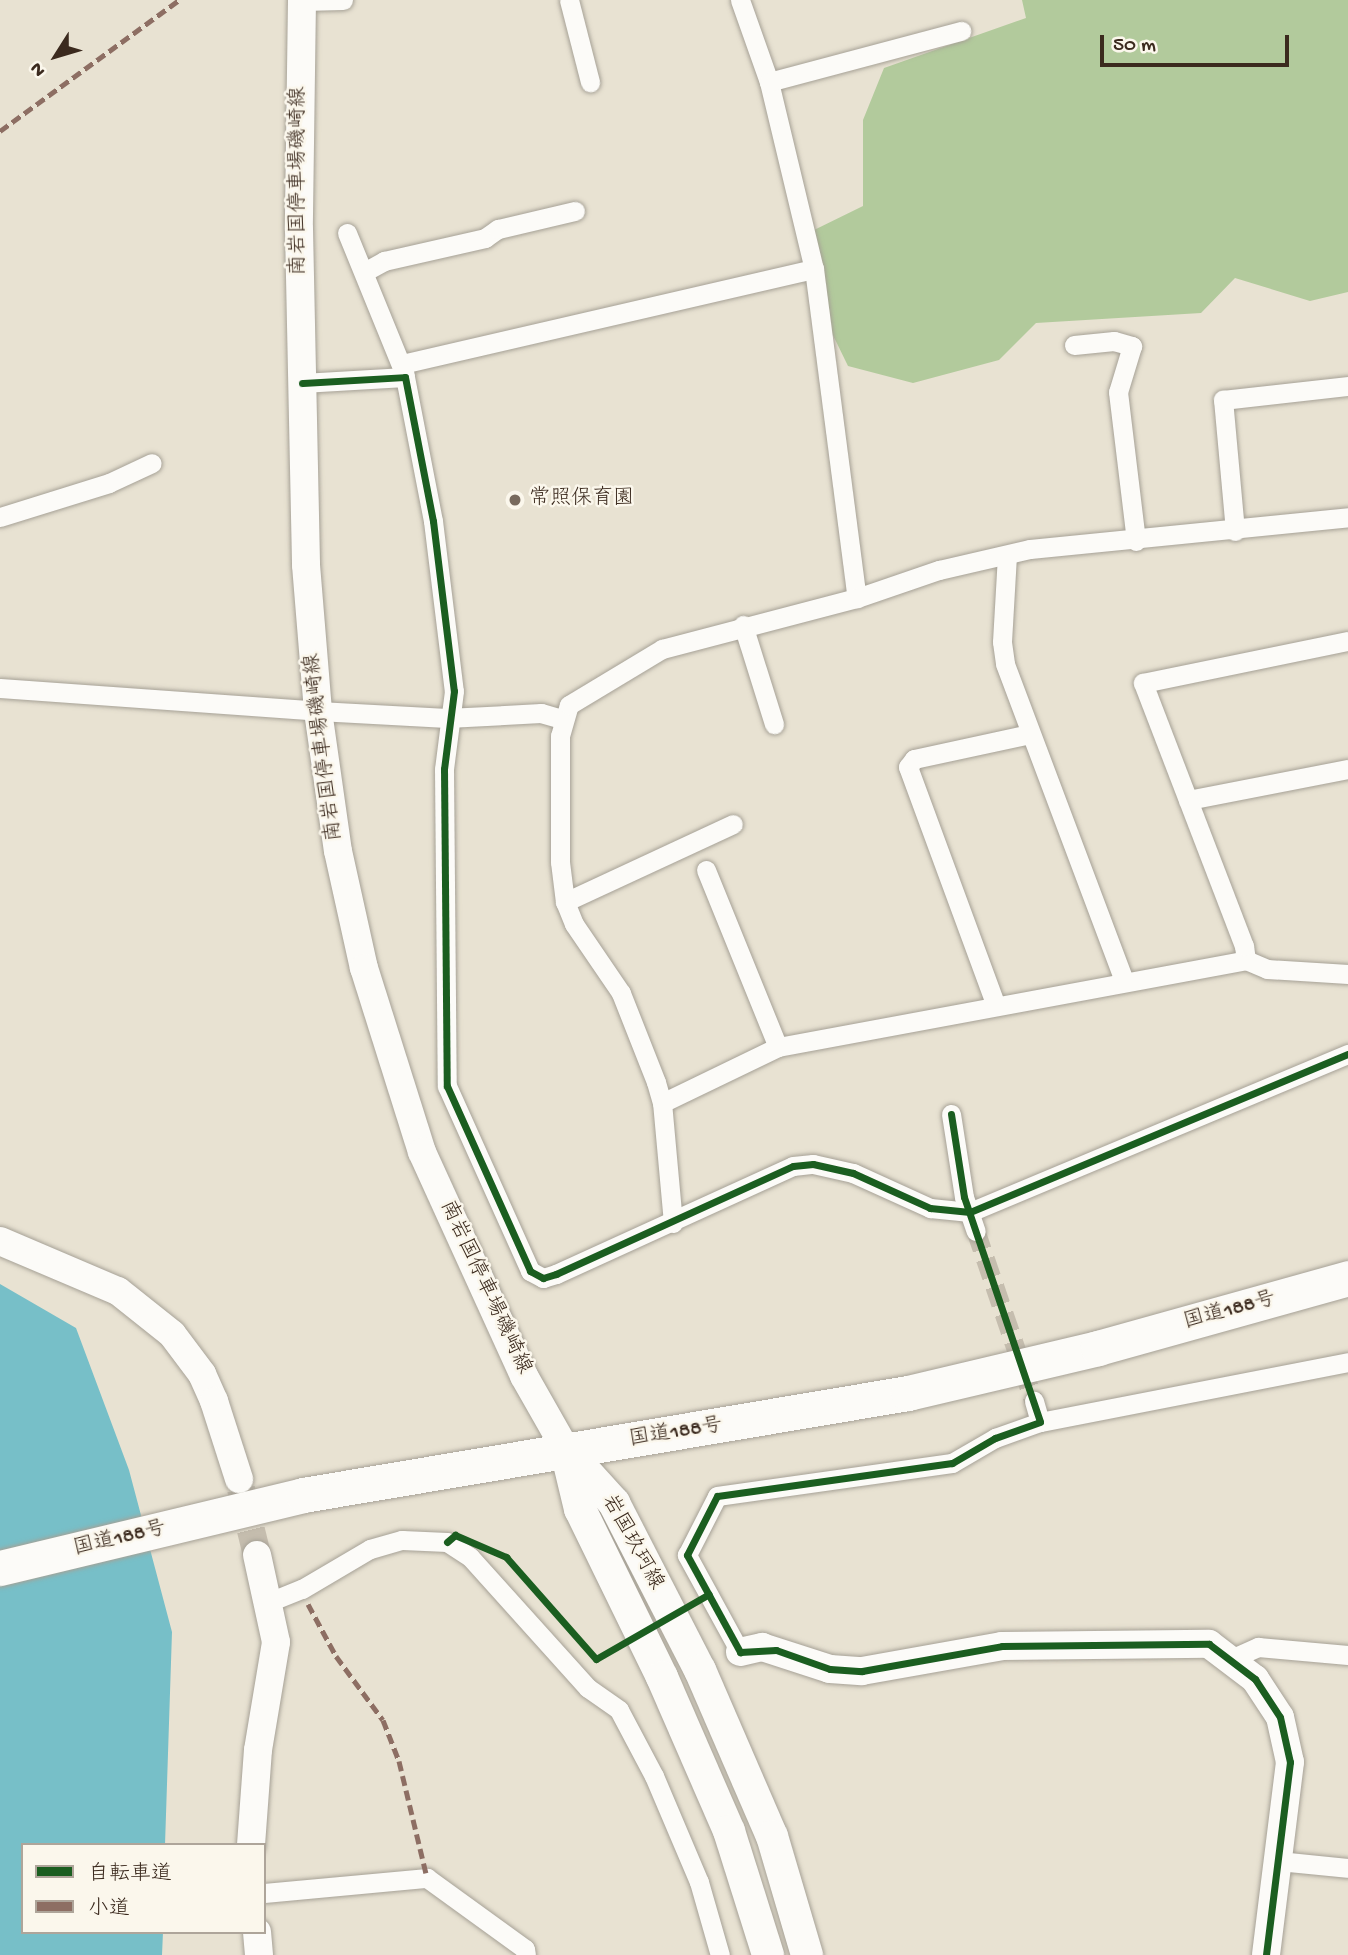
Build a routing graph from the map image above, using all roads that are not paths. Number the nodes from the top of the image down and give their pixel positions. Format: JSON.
{"nodes":[{"id":1,"x":302,"y":0,"type":"edge"},
{"id":2,"x":343,"y":0,"type":"edge"},
{"id":3,"x":569,"y":0,"type":"edge"},
{"id":4,"x":740,"y":0,"type":"edge"},
{"id":5,"x":961,"y":31,"type":"dead end"},
{"id":6,"x":590,"y":82,"type":"dead end"},
{"id":7,"x":769,"y":82,"type":"junction"},
{"id":8,"x":575,"y":211,"type":"dead end"},
{"id":9,"x":348,"y":233,"type":"dead end"},
{"id":10,"x":814,"y":269,"type":"junction"},
{"id":11,"x":366,"y":271,"type":"junction"},
{"id":12,"x":1074,"y":345,"type":"dead end"},
{"id":13,"x":403,"y":370,"type":"junction"},
{"id":14,"x":302,"y":383,"type":"junction"},
{"id":15,"x":1348,"y":386,"type":"edge"},
{"id":16,"x":152,"y":463,"type":"dead end"},
{"id":17,"x":0,"y":517,"type":"edge"},
{"id":18,"x":1348,"y":517,"type":"edge"},
{"id":19,"x":1235,"y":531,"type":"junction"},
{"id":20,"x":1136,"y":541,"type":"junction"},
{"id":21,"x":1007,"y":555,"type":"junction"},
{"id":22,"x":857,"y":598,"type":"junction"},
{"id":23,"x":743,"y":625,"type":"junction"},
{"id":24,"x":1348,"y":641,"type":"edge"},
{"id":25,"x":0,"y":688,"type":"edge"},
{"id":26,"x":318,"y":711,"type":"junction"},
{"id":27,"x":447,"y":718,"type":"junction"},
{"id":28,"x":562,"y":719,"type":"junction"},
{"id":29,"x":774,"y":724,"type":"dead end"},
{"id":30,"x":1030,"y":734,"type":"junction"},
{"id":31,"x":1348,"y":769,"type":"edge"},
{"id":32,"x":1188,"y":800,"type":"junction"},
{"id":33,"x":733,"y":824,"type":"dead end"},
{"id":34,"x":706,"y":870,"type":"dead end"},
{"id":35,"x":565,"y":902,"type":"junction"},
{"id":36,"x":1245,"y":960,"type":"junction"},
{"id":37,"x":1348,"y":974,"type":"edge"},
{"id":38,"x":1124,"y":981,"type":"junction"},
{"id":39,"x":996,"y":1006,"type":"junction"},
{"id":40,"x":778,"y":1047,"type":"junction"},
{"id":41,"x":1348,"y":1054,"type":"edge"},
{"id":42,"x":662,"y":1103,"type":"junction"},
{"id":43,"x":951,"y":1114,"type":"dead end"},
{"id":44,"x":973,"y":1222,"type":"junction"},
{"id":45,"x":673,"y":1223,"type":"junction"},
{"id":46,"x":0,"y":1241,"type":"edge"},
{"id":47,"x":1348,"y":1278,"type":"edge"},
{"id":48,"x":1348,"y":1362,"type":"edge"},
{"id":49,"x":1034,"y":1401,"type":"tunnel mouth"},
{"id":50,"x":1040,"y":1422,"type":"junction"},
{"id":51,"x":566,"y":1450,"type":"junction"},
{"id":52,"x":239,"y":1479,"type":"tunnel mouth"},
{"id":53,"x":257,"y":1555,"type":"tunnel mouth"},
{"id":54,"x":0,"y":1567,"type":"edge"},
{"id":55,"x":269,"y":1602,"type":"junction"},
{"id":56,"x":740,"y":1652,"type":"joint"},
{"id":57,"x":1348,"y":1655,"type":"edge"},
{"id":58,"x":1231,"y":1660,"type":"junction"},
{"id":59,"x":251,"y":1843,"type":"edge"},
{"id":60,"x":1278,"y":1861,"type":"junction"},
{"id":61,"x":1348,"y":1868,"type":"edge"},
{"id":62,"x":266,"y":1893,"type":"edge"},
{"id":63,"x":257,"y":1934,"type":"edge"},
{"id":64,"x":259,"y":1955,"type":"edge"},
{"id":65,"x":526,"y":1955,"type":"edge"},
{"id":66,"x":720,"y":1955,"type":"edge"},
{"id":67,"x":768,"y":1955,"type":"edge"},
{"id":68,"x":807,"y":1955,"type":"edge"},
{"id":69,"x":1266,"y":1955,"type":"edge"}],
"edges":[{"from":1,"to":2,"type":"street"},
{"from":1,"to":14,"type":"street","name":"南岩国停車場磯崎線"},
{"from":3,"to":6,"type":"street"},
{"from":4,"to":7,"type":"street"},
{"from":5,"to":7,"type":"street"},
{"from":7,"to":10,"type":"street"},
{"from":8,"to":11,"type":"street"},
{"from":9,"to":11,"type":"street"},
{"from":10,"to":13,"type":"street"},
{"from":10,"to":22,"type":"street"},
{"from":11,"to":13,"type":"street"},
{"from":12,"to":20,"type":"street"},
{"from":13,"to":14,"type":"street"},
{"from":13,"to":27,"type":"street"},
{"from":14,"to":26,"type":"street","name":"南岩国停車場磯崎線"},
{"from":15,"to":19,"type":"street"},
{"from":16,"to":17,"type":"street"},
{"from":18,"to":19,"type":"street"},
{"from":19,"to":20,"type":"street"},
{"from":20,"to":21,"type":"street"},
{"from":21,"to":22,"type":"street"},
{"from":21,"to":30,"type":"street"},
{"from":22,"to":23,"type":"street"},
{"from":23,"to":28,"type":"street"},
{"from":23,"to":29,"type":"street"},
{"from":24,"to":32,"type":"street"},
{"from":25,"to":26,"type":"street"},
{"from":26,"to":27,"type":"street"},
{"from":26,"to":51,"type":"street","name":"南岩国停車場磯崎線"},
{"from":27,"to":28,"type":"street"},
{"from":27,"to":45,"type":"street"},
{"from":28,"to":35,"type":"street"},
{"from":30,"to":38,"type":"street"},
{"from":30,"to":39,"type":"street"},
{"from":31,"to":32,"type":"street"},
{"from":32,"to":36,"type":"street"},
{"from":33,"to":35,"type":"street"},
{"from":34,"to":40,"type":"street"},
{"from":35,"to":42,"type":"street"},
{"from":36,"to":37,"type":"street"},
{"from":36,"to":38,"type":"street"},
{"from":38,"to":39,"type":"street"},
{"from":39,"to":40,"type":"street"},
{"from":40,"to":42,"type":"street"},
{"from":41,"to":44,"type":"street"},
{"from":42,"to":45,"type":"street"},
{"from":43,"to":44,"type":"street"},
{"from":44,"to":45,"type":"street"},
{"from":46,"to":52,"type":"street"},
{"from":47,"to":51,"type":"highway","name":"国道188号"},
{"from":48,"to":50,"type":"street"},
{"from":49,"to":50,"type":"street"},
{"from":50,"to":56,"type":"street"},
{"from":51,"to":54,"type":"highway","name":"国道188号"},
{"from":51,"to":67,"type":"main road","name":"岩国玖珂線"},
{"from":51,"to":68,"type":"main road","name":"岩国玖珂線"},
{"from":53,"to":55,"type":"street"},
{"from":55,"to":59,"type":"street"},
{"from":55,"to":66,"type":"street"},
{"from":56,"to":58,"type":"street"},
{"from":57,"to":58,"type":"street"},
{"from":58,"to":60,"type":"street"},
{"from":60,"to":61,"type":"street"},
{"from":60,"to":69,"type":"street"},
{"from":62,"to":65,"type":"street"},
{"from":63,"to":64,"type":"street"}]}
